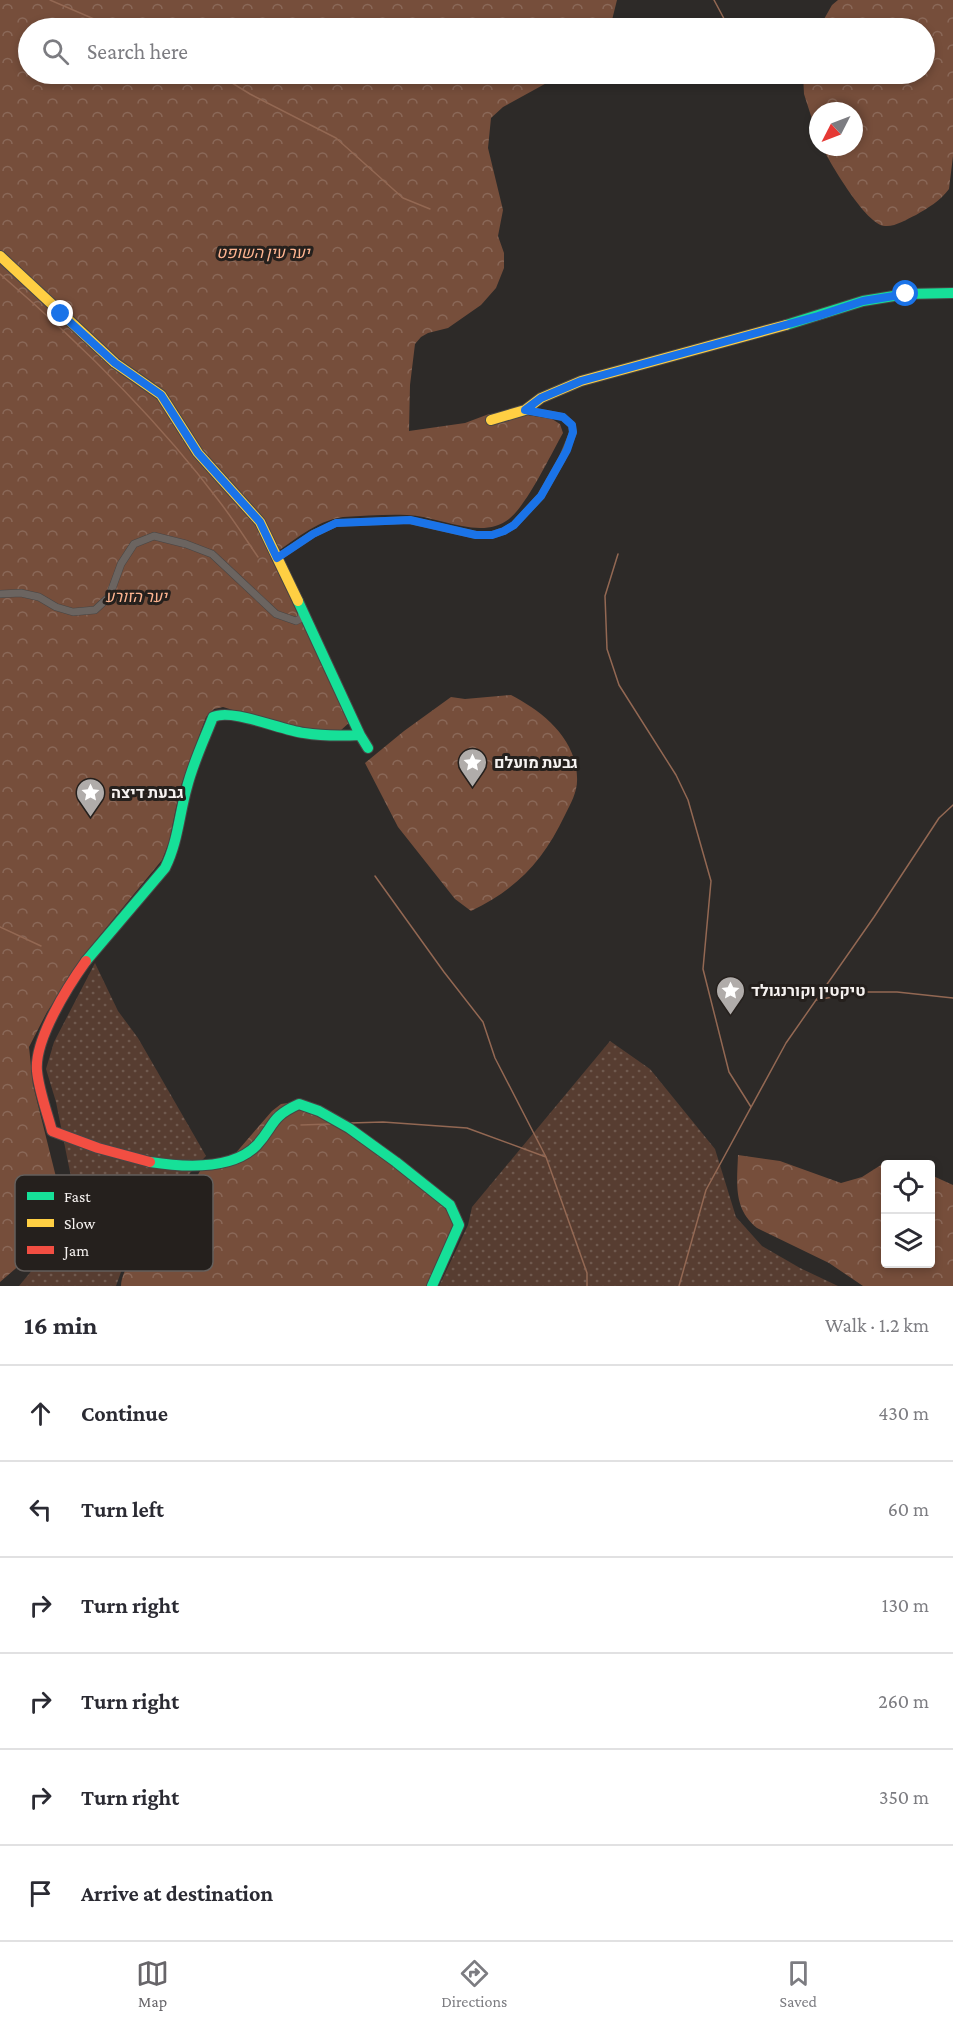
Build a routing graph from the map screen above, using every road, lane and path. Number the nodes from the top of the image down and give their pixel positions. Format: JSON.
{"nodes":[{"id":1,"x":0,"y":256,"type":"edge"},
{"id":2,"x":953,"y":293,"type":"edge"},
{"id":3,"x":525,"y":410,"type":"junction"},
{"id":4,"x":491,"y":420,"type":"dead end"},
{"id":5,"x":277,"y":558,"type":"junction"},
{"id":6,"x":0,"y":594,"type":"edge"},
{"id":7,"x":303,"y":612,"type":"junction"},
{"id":8,"x":360,"y":735,"type":"junction"},
{"id":9,"x":368,"y":748,"type":"dead end"},
{"id":10,"x":432,"y":1286,"type":"edge"}],
"edges":[{"from":1,"to":5,"type":"street"},
{"from":2,"to":3,"type":"street"},
{"from":3,"to":4,"type":"street"},
{"from":3,"to":5,"type":"street"},
{"from":5,"to":7,"type":"street"},
{"from":6,"to":7,"type":"street"},
{"from":7,"to":8,"type":"street"},
{"from":8,"to":9,"type":"street"},
{"from":8,"to":10,"type":"street"}]}
